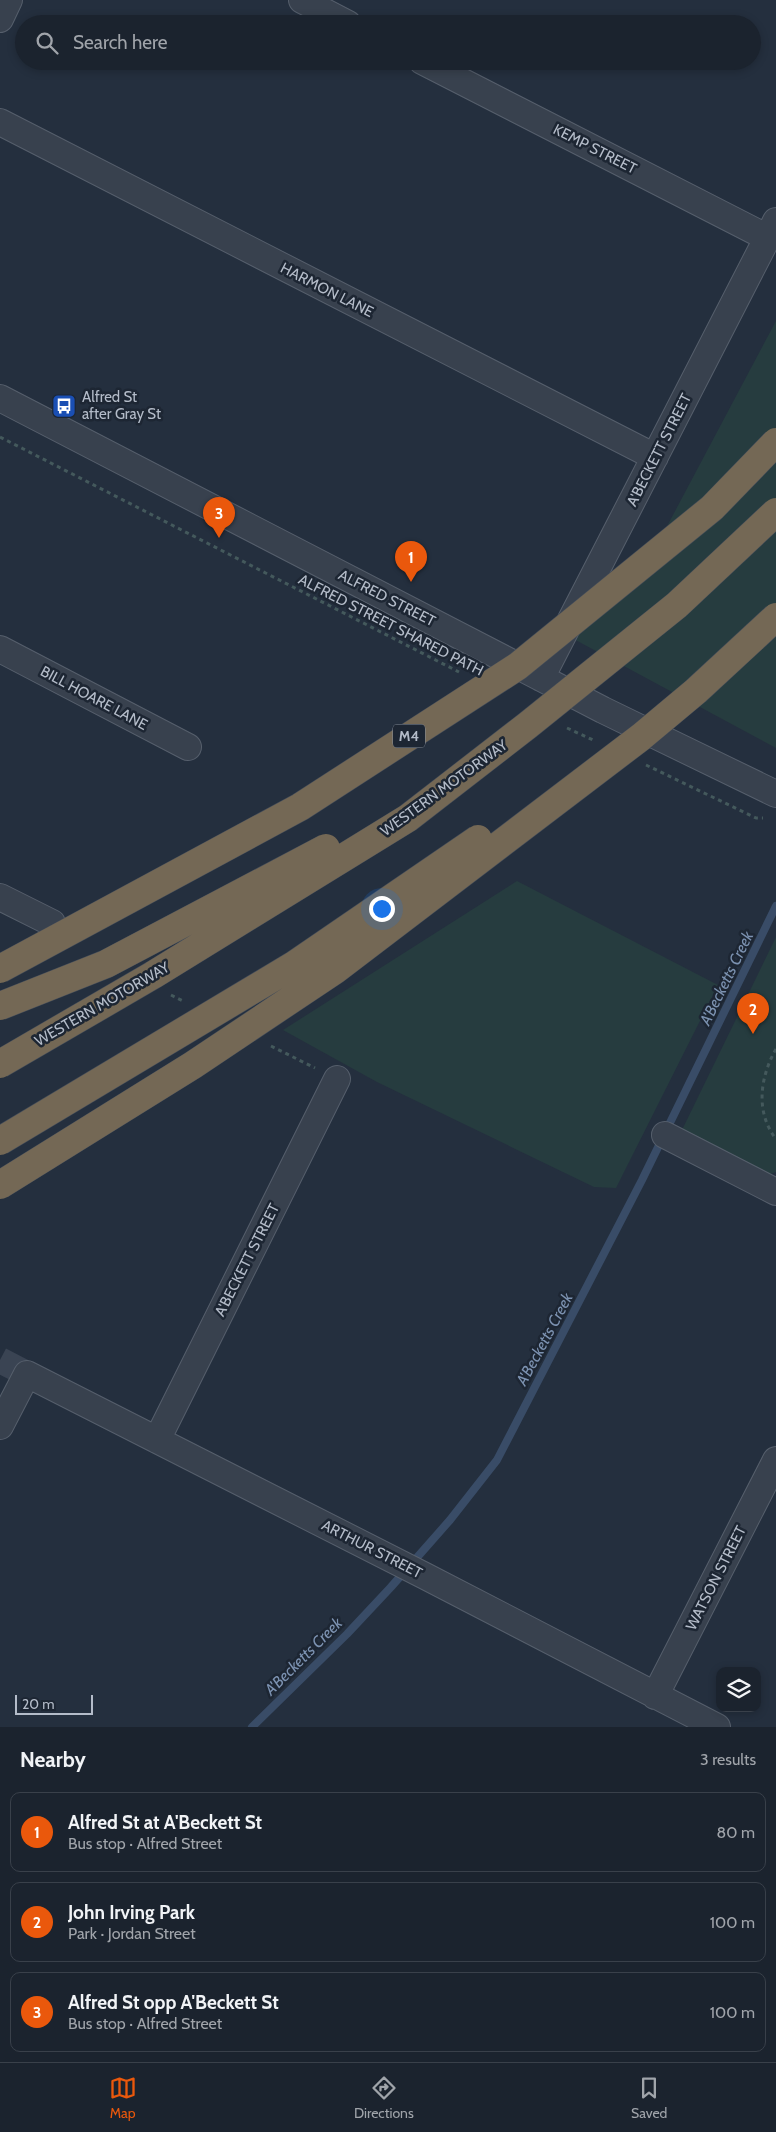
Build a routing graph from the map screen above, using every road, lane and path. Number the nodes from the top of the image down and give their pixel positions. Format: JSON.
{"nodes":[{"id":1,"x":9,"y":0,"type":"edge"},
{"id":2,"x":302,"y":0,"type":"edge"},
{"id":3,"x":331,"y":15,"type":"edge"},
{"id":4,"x":0,"y":19,"type":"edge"},
{"id":5,"x":441,"y":70,"type":"edge"},
{"id":6,"x":0,"y":122,"type":"edge"},
{"id":7,"x":772,"y":230,"type":"edge"},
{"id":8,"x":0,"y":398,"type":"edge"},
{"id":9,"x":0,"y":437,"type":"edge"},
{"id":10,"x":776,"y":442,"type":"edge"},
{"id":11,"x":655,"y":457,"type":"junction"},
{"id":12,"x":776,"y":512,"type":"edge"},
{"id":13,"x":776,"y":617,"type":"edge"},
{"id":14,"x":0,"y":649,"type":"edge"},
{"id":15,"x":461,"y":674,"type":"dead end"},
{"id":16,"x":541,"y":678,"type":"junction"},
{"id":17,"x":559,"y":724,"type":"dead end"},
{"id":18,"x":528,"y":725,"type":"junction"},
{"id":19,"x":602,"y":744,"type":"dead end"},
{"id":20,"x":188,"y":747,"type":"dead end"},
{"id":21,"x":644,"y":764,"type":"dead end"},
{"id":22,"x":773,"y":806,"type":"edge"},
{"id":23,"x":0,"y":897,"type":"edge"},
{"id":24,"x":52,"y":923,"type":"dead end"},
{"id":25,"x":0,"y":969,"type":"edge"},
{"id":26,"x":0,"y":1006,"type":"edge"},
{"id":27,"x":776,"y":1049,"type":"edge"},
{"id":28,"x":0,"y":1064,"type":"edge"},
{"id":29,"x":337,"y":1079,"type":"dead end"},
{"id":30,"x":665,"y":1135,"type":"dead end"},
{"id":31,"x":776,"y":1138,"type":"edge"},
{"id":32,"x":0,"y":1141,"type":"edge"},
{"id":33,"x":0,"y":1185,"type":"edge"},
{"id":34,"x":769,"y":1189,"type":"edge"},
{"id":35,"x":0,"y":1426,"type":"edge"},
{"id":36,"x":157,"y":1440,"type":"junction"},
{"id":37,"x":776,"y":1460,"type":"edge"},
{"id":38,"x":655,"y":1696,"type":"junction"},
{"id":39,"x":717,"y":1727,"type":"edge"}],
"edges":[{"from":1,"to":4,"type":"street"},
{"from":2,"to":3,"type":"street"},
{"from":5,"to":7,"type":"street","name":"KEMP STREET"},
{"from":6,"to":11,"type":"street","name":"HARMON LANE"},
{"from":7,"to":11,"type":"street","name":"A'BECKETT STREET"},
{"from":8,"to":16,"type":"street","name":"ALFRED STREET"},
{"from":9,"to":15,"type":"path","name":"ALFRED STREET SHARED PATH"},
{"from":10,"to":25,"type":"highway","number":"M4","bridge":true},
{"from":11,"to":16,"type":"street","name":"A'BECKETT STREET"},
{"from":12,"to":18,"type":"highway","name":"WESTERN MOTORWAY","bridge":true},
{"from":13,"to":32,"type":"highway","bridge":true},
{"from":13,"to":33,"type":"highway","bridge":true},
{"from":14,"to":20,"type":"street","name":"BILL HOARE LANE"},
{"from":16,"to":22,"type":"street","name":"ALFRED STREET"},
{"from":17,"to":19,"type":"path"},
{"from":18,"to":26,"type":"highway","bridge":true},
{"from":18,"to":28,"type":"highway","name":"WESTERN MOTORWAY","bridge":true},
{"from":21,"to":22,"type":"path"},
{"from":23,"to":24,"type":"street"},
{"from":27,"to":31,"type":"path"},
{"from":29,"to":36,"type":"street","name":"A'BECKETT STREET"},
{"from":30,"to":34,"type":"street"},
{"from":35,"to":36,"type":"street","name":"ARTHUR STREET"},
{"from":36,"to":38,"type":"street","name":"ARTHUR STREET"},
{"from":37,"to":38,"type":"street","name":"WATSON STREET"},
{"from":38,"to":39,"type":"street","name":"ARTHUR STREET"}]}
